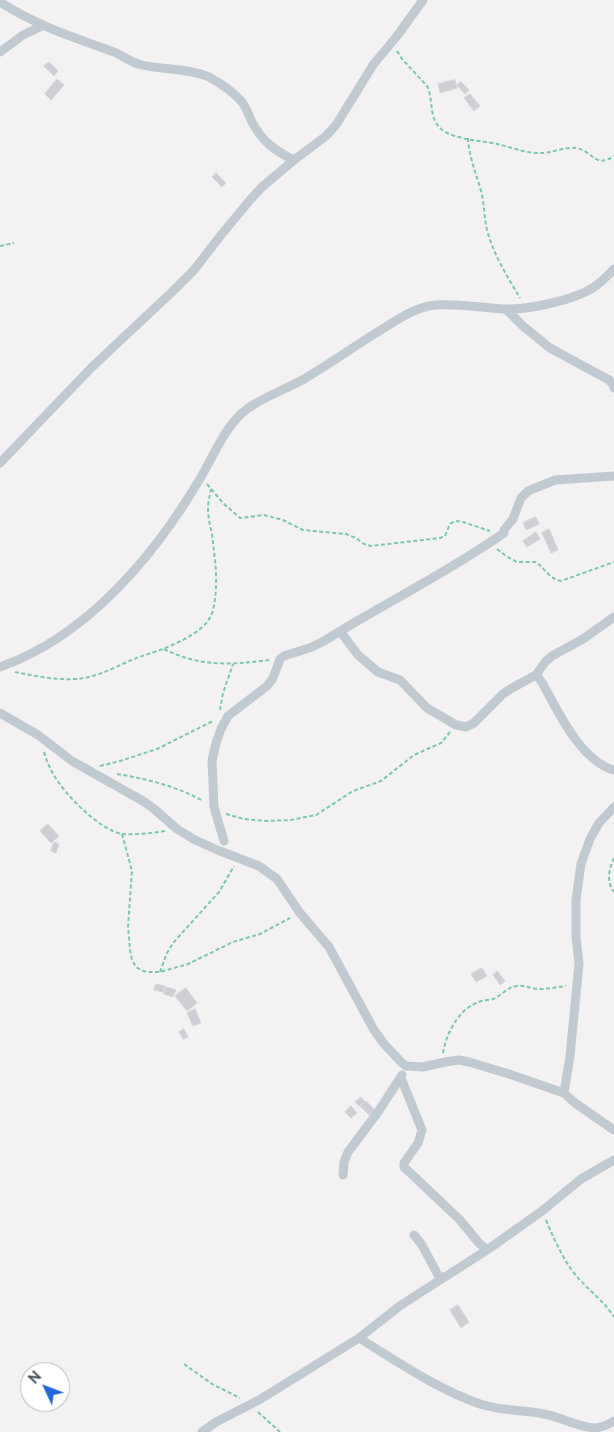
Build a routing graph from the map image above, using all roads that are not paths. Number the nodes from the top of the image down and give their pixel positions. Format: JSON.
{"nodes":[{"id":1,"x":423,"y":0,"type":"edge"},
{"id":2,"x":0,"y":2,"type":"edge"},
{"id":3,"x":42,"y":26,"type":"junction"},
{"id":4,"x":0,"y":52,"type":"edge"},
{"id":5,"x":294,"y":160,"type":"junction"},
{"id":6,"x":614,"y":269,"type":"edge"},
{"id":7,"x":506,"y":309,"type":"junction"},
{"id":8,"x":614,"y":385,"type":"edge"},
{"id":9,"x":0,"y":463,"type":"edge"},
{"id":10,"x":614,"y":476,"type":"edge"},
{"id":11,"x":614,"y":617,"type":"edge"},
{"id":12,"x":340,"y":631,"type":"junction"},
{"id":13,"x":0,"y":666,"type":"edge"},
{"id":14,"x":538,"y":674,"type":"junction"},
{"id":15,"x":0,"y":713,"type":"edge"},
{"id":16,"x":614,"y":770,"type":"edge"},
{"id":17,"x":614,"y":807,"type":"edge"},
{"id":18,"x":224,"y":841,"type":"dead end"},
{"id":19,"x":406,"y":1066,"type":"junction"},
{"id":20,"x":401,"y":1078,"type":"junction"},
{"id":21,"x":564,"y":1093,"type":"junction"},
{"id":22,"x":614,"y":1130,"type":"edge"},
{"id":23,"x":614,"y":1160,"type":"edge"},
{"id":24,"x":343,"y":1174,"type":"dead end"},
{"id":25,"x":414,"y":1235,"type":"dead end"},
{"id":26,"x":487,"y":1250,"type":"junction"},
{"id":27,"x":444,"y":1277,"type":"junction"},
{"id":28,"x":359,"y":1338,"type":"junction"},
{"id":29,"x":614,"y":1421,"type":"edge"},
{"id":30,"x":202,"y":1432,"type":"edge"}],
"edges":[{"from":1,"to":5,"type":"street"},
{"from":2,"to":3,"type":"street"},
{"from":3,"to":4,"type":"street"},
{"from":3,"to":5,"type":"street"},
{"from":5,"to":9,"type":"street"},
{"from":6,"to":7,"type":"street"},
{"from":7,"to":8,"type":"street"},
{"from":7,"to":13,"type":"street"},
{"from":10,"to":12,"type":"street"},
{"from":11,"to":14,"type":"street"},
{"from":12,"to":14,"type":"street"},
{"from":12,"to":18,"type":"street"},
{"from":14,"to":16,"type":"street"},
{"from":15,"to":19,"type":"street"},
{"from":17,"to":21,"type":"street"},
{"from":19,"to":20,"type":"street"},
{"from":19,"to":21,"type":"street"},
{"from":20,"to":24,"type":"street"},
{"from":20,"to":26,"type":"street"},
{"from":21,"to":22,"type":"street"},
{"from":23,"to":26,"type":"street"},
{"from":25,"to":27,"type":"street"},
{"from":26,"to":27,"type":"street"},
{"from":27,"to":28,"type":"street"},
{"from":28,"to":29,"type":"street"},
{"from":28,"to":30,"type":"street"}]}
